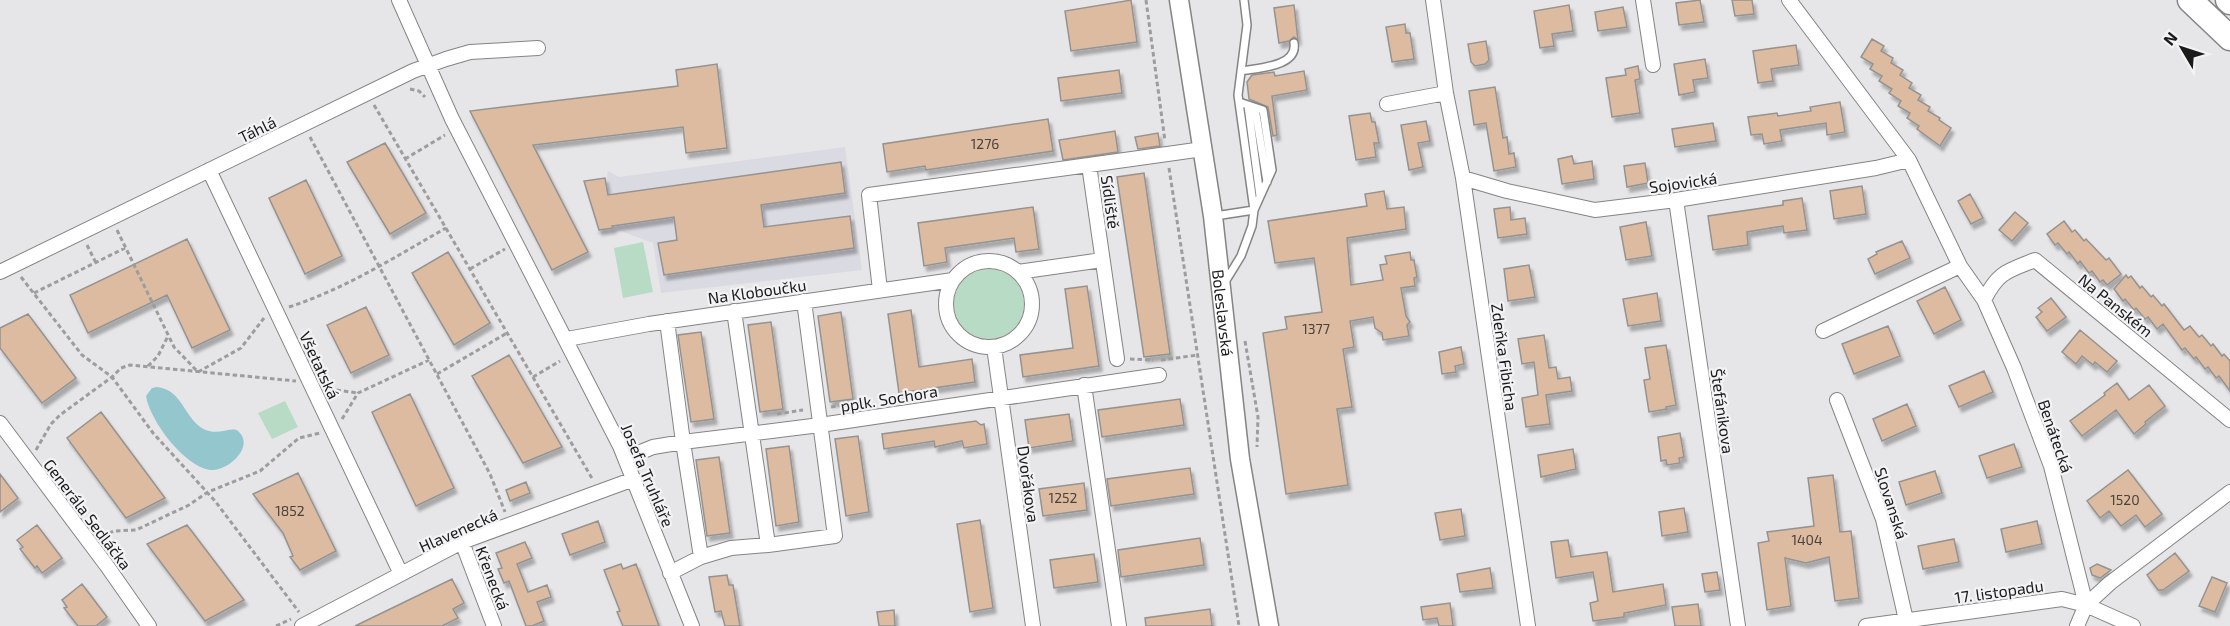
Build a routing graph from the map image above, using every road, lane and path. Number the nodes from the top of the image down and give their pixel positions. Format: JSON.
{"nodes":[{"id":1,"x":399,"y":0,"type":"edge"},
{"id":2,"x":1146,"y":0,"type":"edge"},
{"id":3,"x":1179,"y":0,"type":"edge"},
{"id":4,"x":1244,"y":0,"type":"edge"},
{"id":5,"x":1433,"y":0,"type":"edge"},
{"id":6,"x":1643,"y":0,"type":"edge"},
{"id":7,"x":1789,"y":0,"type":"edge"},
{"id":8,"x":2190,"y":0,"type":"edge"},
{"id":9,"x":2230,"y":38,"type":"edge"},
{"id":10,"x":1294,"y":44,"type":"dead end"},
{"id":11,"x":538,"y":48,"type":"dead end"},
{"id":12,"x":1653,"y":65,"type":"dead end"},
{"id":13,"x":428,"y":66,"type":"junction"},
{"id":14,"x":1241,"y":71,"type":"junction"},
{"id":15,"x":407,"y":88,"type":"dead end"},
{"id":16,"x":1446,"y":93,"type":"junction"},
{"id":17,"x":429,"y":100,"type":"dead end"},
{"id":18,"x":372,"y":101,"type":"dead end"},
{"id":19,"x":1239,"y":102,"type":"junction"},
{"id":20,"x":1386,"y":104,"type":"dead end"},
{"id":21,"x":1251,"y":107,"type":"junction"},
{"id":22,"x":303,"y":125,"type":"junction"},
{"id":23,"x":443,"y":128,"type":"dead end"},
{"id":24,"x":1203,"y":149,"type":"junction"},
{"id":25,"x":1167,"y":154,"type":"junction"},
{"id":26,"x":405,"y":159,"type":"junction"},
{"id":27,"x":1909,"y":160,"type":"junction"},
{"id":28,"x":1089,"y":165,"type":"junction"},
{"id":29,"x":209,"y":170,"type":"junction"},
{"id":30,"x":1463,"y":178,"type":"junction"},
{"id":31,"x":1260,"y":196,"type":"junction"},
{"id":32,"x":1676,"y":200,"type":"junction"},
{"id":33,"x":1254,"y":210,"type":"junction"},
{"id":34,"x":1213,"y":216,"type":"junction"},
{"id":35,"x":111,"y":218,"type":"junction"},
{"id":36,"x":446,"y":228,"type":"junction"},
{"id":37,"x":81,"y":233,"type":"junction"},
{"id":38,"x":503,"y":243,"type":"dead end"},
{"id":39,"x":126,"y":248,"type":"junction"},
{"id":40,"x":1102,"y":260,"type":"junction"},
{"id":41,"x":96,"y":262,"type":"junction"},
{"id":42,"x":14,"y":266,"type":"junction"},
{"id":43,"x":380,"y":266,"type":"junction"},
{"id":44,"x":1960,"y":266,"type":"junction"},
{"id":45,"x":470,"y":269,"type":"junction"},
{"id":46,"x":0,"y":272,"type":"edge"},
{"id":47,"x":1018,"y":272,"type":"junction"},
{"id":48,"x":953,"y":280,"type":"junction"},
{"id":49,"x":1221,"y":289,"type":"junction"},
{"id":50,"x":880,"y":290,"type":"junction"},
{"id":51,"x":34,"y":293,"type":"junction"},
{"id":52,"x":1984,"y":300,"type":"junction"},
{"id":53,"x":804,"y":301,"type":"junction"},
{"id":54,"x":276,"y":311,"type":"junction"},
{"id":55,"x":734,"y":311,"type":"junction"},
{"id":56,"x":667,"y":321,"type":"junction"},
{"id":57,"x":1823,"y":331,"type":"dead end"},
{"id":58,"x":507,"y":333,"type":"junction"},
{"id":59,"x":168,"y":336,"type":"junction"},
{"id":60,"x":567,"y":339,"type":"junction"},
{"id":61,"x":994,"y":347,"type":"junction"},
{"id":62,"x":1198,"y":355,"type":"junction"},
{"id":63,"x":564,"y":359,"type":"dead end"},
{"id":64,"x":1117,"y":359,"type":"joint"},
{"id":65,"x":429,"y":360,"type":"junction"},
{"id":66,"x":1158,"y":360,"type":"junction"},
{"id":67,"x":148,"y":366,"type":"junction"},
{"id":68,"x":198,"y":372,"type":"junction"},
{"id":69,"x":437,"y":374,"type":"junction"},
{"id":70,"x":1159,"y":375,"type":"joint"},
{"id":71,"x":307,"y":376,"type":"junction"},
{"id":72,"x":112,"y":377,"type":"junction"},
{"id":73,"x":533,"y":377,"type":"junction"},
{"id":74,"x":1084,"y":386,"type":"junction"},
{"id":75,"x":358,"y":393,"type":"junction"},
{"id":76,"x":1000,"y":398,"type":"junction"},
{"id":77,"x":1837,"y":400,"type":"dead end"},
{"id":78,"x":2230,"y":420,"type":"edge"},
{"id":79,"x":0,"y":423,"type":"edge"},
{"id":80,"x":820,"y":425,"type":"junction"},
{"id":81,"x":332,"y":428,"type":"junction"},
{"id":82,"x":752,"y":432,"type":"junction"},
{"id":83,"x":682,"y":442,"type":"junction"},
{"id":84,"x":626,"y":458,"type":"junction"},
{"id":85,"x":28,"y":460,"type":"junction"},
{"id":86,"x":634,"y":479,"type":"junction"},
{"id":87,"x":601,"y":480,"type":"dead end"},
{"id":88,"x":208,"y":492,"type":"junction"},
{"id":89,"x":2230,"y":492,"type":"edge"},
{"id":90,"x":506,"y":515,"type":"dead end"},
{"id":91,"x":462,"y":542,"type":"junction"},
{"id":92,"x":90,"y":543,"type":"junction"},
{"id":93,"x":768,"y":545,"type":"junction"},
{"id":94,"x":701,"y":557,"type":"junction"},
{"id":95,"x":670,"y":573,"type":"junction"},
{"id":96,"x":401,"y":574,"type":"junction"},
{"id":97,"x":2086,"y":605,"type":"junction"},
{"id":98,"x":1906,"y":620,"type":"junction"},
{"id":99,"x":149,"y":626,"type":"edge"},
{"id":100,"x":276,"y":626,"type":"edge"},
{"id":101,"x":302,"y":626,"type":"edge"},
{"id":102,"x":494,"y":626,"type":"edge"},
{"id":103,"x":692,"y":626,"type":"edge"},
{"id":104,"x":1033,"y":626,"type":"edge"},
{"id":105,"x":1119,"y":626,"type":"edge"},
{"id":106,"x":1239,"y":626,"type":"edge"},
{"id":107,"x":1269,"y":626,"type":"edge"},
{"id":108,"x":1528,"y":626,"type":"edge"},
{"id":109,"x":1738,"y":626,"type":"edge"},
{"id":110,"x":1866,"y":626,"type":"edge"},
{"id":111,"x":2077,"y":626,"type":"edge"},
{"id":112,"x":2133,"y":626,"type":"edge"}],
"edges":[{"from":1,"to":13,"type":"street","name":"Josefa Truhláře"},
{"from":2,"to":25,"type":"path"},
{"from":3,"to":24,"type":"main road","name":"Boleslavská"},
{"from":4,"to":14,"type":"lane"},
{"from":5,"to":16,"type":"street","name":"Zdeňka Fibicha"},
{"from":6,"to":12,"type":"street"},
{"from":7,"to":27,"type":"street","name":"Benátecká"},
{"from":8,"to":9,"type":"highway"},
{"from":10,"to":14,"type":"lane"},
{"from":11,"to":13,"type":"street","name":"Táhlá"},
{"from":13,"to":22,"type":"street","name":"Táhlá"},
{"from":13,"to":60,"type":"street","name":"Josefa Truhláře"},
{"from":14,"to":19,"type":"lane"},
{"from":15,"to":17,"type":"path"},
{"from":16,"to":20,"type":"street"},
{"from":16,"to":30,"type":"street","name":"Zdeňka Fibicha"},
{"from":18,"to":26,"type":"path"},
{"from":19,"to":21,"type":"lane"},
{"from":19,"to":33,"type":"lane"},
{"from":21,"to":31,"type":"lane"},
{"from":21,"to":31,"type":"lane"},
{"from":22,"to":29,"type":"street","name":"Táhlá"},
{"from":22,"to":43,"type":"path"},
{"from":23,"to":26,"type":"path"},
{"from":24,"to":25,"type":"street","name":"Sídliště"},
{"from":24,"to":34,"type":"main road","name":"Boleslavská"},
{"from":25,"to":28,"type":"street","name":"Sídliště"},
{"from":25,"to":62,"type":"path"},
{"from":26,"to":36,"type":"path"},
{"from":27,"to":32,"type":"street","name":"Sojovická"},
{"from":27,"to":44,"type":"street","name":"Benátecká"},
{"from":28,"to":40,"type":"street","name":"Sídliště"},
{"from":28,"to":50,"type":"street"},
{"from":29,"to":35,"type":"street","name":"Táhlá"},
{"from":29,"to":54,"type":"street","name":"Všetatská"},
{"from":30,"to":32,"type":"street","name":"Sojovická"},
{"from":30,"to":108,"type":"street","name":"Zdeňka Fibicha"},
{"from":31,"to":33,"type":"lane"},
{"from":32,"to":109,"type":"street","name":"Štefánikova"},
{"from":33,"to":34,"type":"lane"},
{"from":33,"to":49,"type":"lane"},
{"from":34,"to":49,"type":"main road","name":"Boleslavská"},
{"from":35,"to":37,"type":"street","name":"Táhlá"},
{"from":35,"to":39,"type":"path"},
{"from":36,"to":43,"type":"path"},
{"from":36,"to":45,"type":"path"},
{"from":37,"to":41,"type":"path"},
{"from":37,"to":42,"type":"street","name":"Táhlá"},
{"from":38,"to":45,"type":"path"},
{"from":39,"to":41,"type":"path"},
{"from":39,"to":59,"type":"path"},
{"from":40,"to":47,"type":"street"},
{"from":40,"to":64,"type":"street","name":"Sídliště"},
{"from":41,"to":51,"type":"path"},
{"from":42,"to":46,"type":"street","name":"Táhlá"},
{"from":42,"to":51,"type":"path"},
{"from":43,"to":54,"type":"path"},
{"from":43,"to":65,"type":"path"},
{"from":44,"to":52,"type":"street","name":"Benátecká"},
{"from":44,"to":57,"type":"street"},
{"from":45,"to":58,"type":"path"},
{"from":47,"to":48,"type":"street","name":"Na Kloboučku"},
{"from":47,"to":61,"type":"street"},
{"from":48,"to":50,"type":"street","name":"Na Kloboučku"},
{"from":48,"to":61,"type":"street"},
{"from":49,"to":107,"type":"main road","name":"Boleslavská"},
{"from":50,"to":53,"type":"street","name":"Na Kloboučku"},
{"from":51,"to":72,"type":"path"},
{"from":52,"to":78,"type":"street","name":"Na Panském"},
{"from":52,"to":97,"type":"street","name":"Benátecká"},
{"from":53,"to":55,"type":"street","name":"Na Kloboučku"},
{"from":53,"to":80,"type":"street"},
{"from":54,"to":68,"type":"path"},
{"from":54,"to":71,"type":"street","name":"Všetatská"},
{"from":55,"to":56,"type":"street","name":"Na Kloboučku"},
{"from":55,"to":82,"type":"street"},
{"from":56,"to":60,"type":"street","name":"Na Kloboučku"},
{"from":56,"to":83,"type":"street"},
{"from":58,"to":69,"type":"path"},
{"from":58,"to":73,"type":"path"},
{"from":59,"to":67,"type":"path"},
{"from":59,"to":68,"type":"path"},
{"from":60,"to":84,"type":"street","name":"Josefa Truhláře"},
{"from":61,"to":76,"type":"street","name":"Dvořákova"},
{"from":62,"to":66,"type":"path"},
{"from":62,"to":106,"type":"path"},
{"from":63,"to":73,"type":"path"},
{"from":64,"to":66,"type":"path"},
{"from":65,"to":69,"type":"path"},
{"from":65,"to":75,"type":"path"},
{"from":66,"to":70,"type":"path"},
{"from":67,"to":68,"type":"path"},
{"from":67,"to":72,"type":"path"},
{"from":68,"to":71,"type":"path"},
{"from":69,"to":90,"type":"path"},
{"from":70,"to":74,"type":"street","name":"pplk. Sochora"},
{"from":71,"to":75,"type":"path"},
{"from":71,"to":81,"type":"street","name":"Všetatská"},
{"from":72,"to":85,"type":"path"},
{"from":72,"to":88,"type":"path"},
{"from":73,"to":87,"type":"path"},
{"from":74,"to":76,"type":"street","name":"pplk. Sochora"},
{"from":74,"to":105,"type":"street"},
{"from":75,"to":81,"type":"path"},
{"from":76,"to":80,"type":"street","name":"pplk. Sochora"},
{"from":76,"to":104,"type":"street","name":"Dvořákova"},
{"from":77,"to":98,"type":"street","name":"Slovanská"},
{"from":79,"to":85,"type":"street","name":"Generála Sedláčka"},
{"from":80,"to":82,"type":"street","name":"pplk. Sochora"},
{"from":80,"to":93,"type":"street"},
{"from":81,"to":88,"type":"path"},
{"from":81,"to":96,"type":"street","name":"Všetatská"},
{"from":82,"to":83,"type":"street","name":"pplk. Sochora"},
{"from":82,"to":93,"type":"street"},
{"from":83,"to":84,"type":"street","name":"pplk. Sochora"},
{"from":83,"to":94,"type":"street"},
{"from":84,"to":86,"type":"street","name":"Josefa Truhláře"},
{"from":85,"to":92,"type":"street","name":"Generála Sedláčka"},
{"from":86,"to":91,"type":"street","name":"Hlavenecká"},
{"from":86,"to":95,"type":"street","name":"Josefa Truhláře"},
{"from":88,"to":92,"type":"path"},
{"from":88,"to":100,"type":"path"},
{"from":89,"to":97,"type":"street"},
{"from":91,"to":96,"type":"street","name":"Hlavenecká"},
{"from":91,"to":102,"type":"street","name":"Křenecká"},
{"from":92,"to":99,"type":"street","name":"Generála Sedláčka"},
{"from":93,"to":94,"type":"street"},
{"from":94,"to":95,"type":"street"},
{"from":95,"to":103,"type":"street","name":"Josefa Truhláře"},
{"from":96,"to":101,"type":"street","name":"Hlavenecká"},
{"from":97,"to":98,"type":"street","name":"17. listopadu"},
{"from":97,"to":111,"type":"street"},
{"from":97,"to":112,"type":"street","name":"17. listopadu"},
{"from":98,"to":110,"type":"street","name":"17. listopadu"}]}
